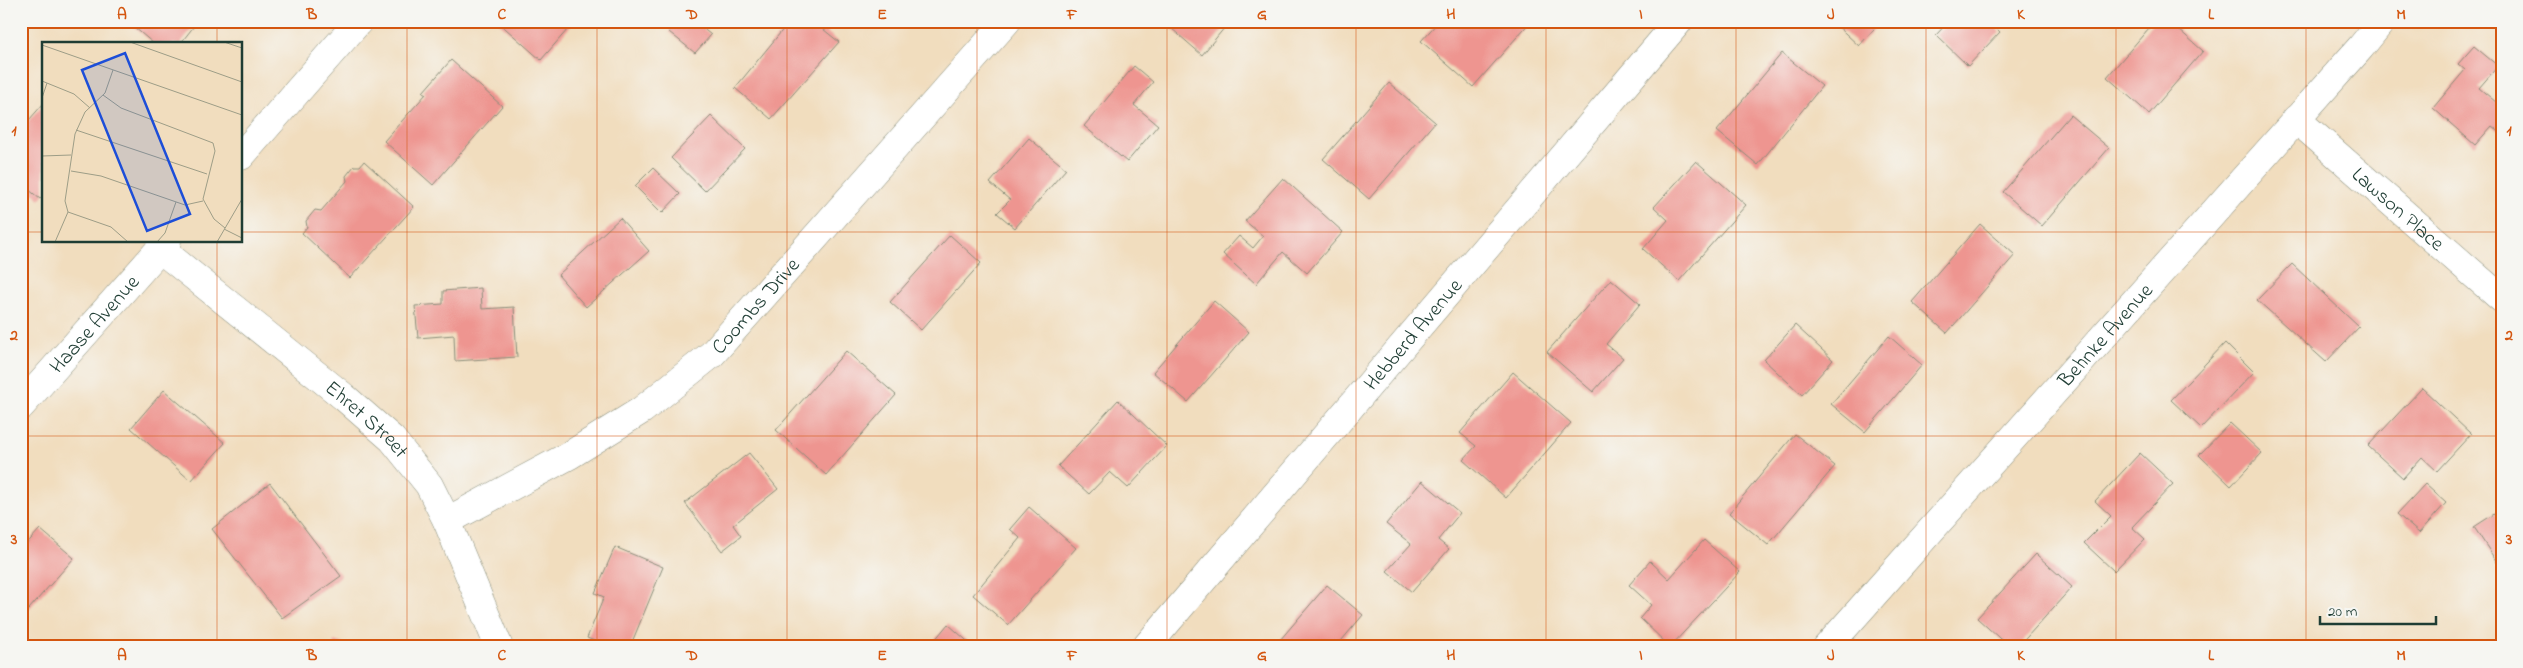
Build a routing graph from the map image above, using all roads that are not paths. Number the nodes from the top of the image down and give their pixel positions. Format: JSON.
{"nodes":[{"id":1,"x":359,"y":21,"type":"edge"},
{"id":2,"x":1007,"y":21,"type":"edge"},
{"id":3,"x":1679,"y":21,"type":"edge"},
{"id":4,"x":2382,"y":21,"type":"edge"},
{"id":5,"x":2296,"y":119,"type":"junction"},
{"id":6,"x":242,"y":155,"type":"edge"},
{"id":7,"x":163,"y":245,"type":"edge"},
{"id":8,"x":2502,"y":299,"type":"edge"},
{"id":9,"x":21,"y":406,"type":"edge"},
{"id":10,"x":447,"y":521,"type":"junction"},
{"id":11,"x":499,"y":647,"type":"edge"},
{"id":12,"x":1146,"y":647,"type":"edge"},
{"id":13,"x":1827,"y":647,"type":"edge"}],
"edges":[{"from":1,"to":6,"type":"street"},
{"from":2,"to":10,"type":"street","name":"Coombs Drive"},
{"from":3,"to":12,"type":"street","name":"Hebberd Avenue"},
{"from":4,"to":5,"type":"street","name":"Behnke Avenue"},
{"from":5,"to":8,"type":"street","name":"Lawson Place"},
{"from":5,"to":13,"type":"street","name":"Behnke Avenue"},
{"from":7,"to":9,"type":"street","name":"Haase Avenue"},
{"from":7,"to":10,"type":"street","name":"Ehret Street"},
{"from":10,"to":11,"type":"street","name":"Ehret Street"}]}
